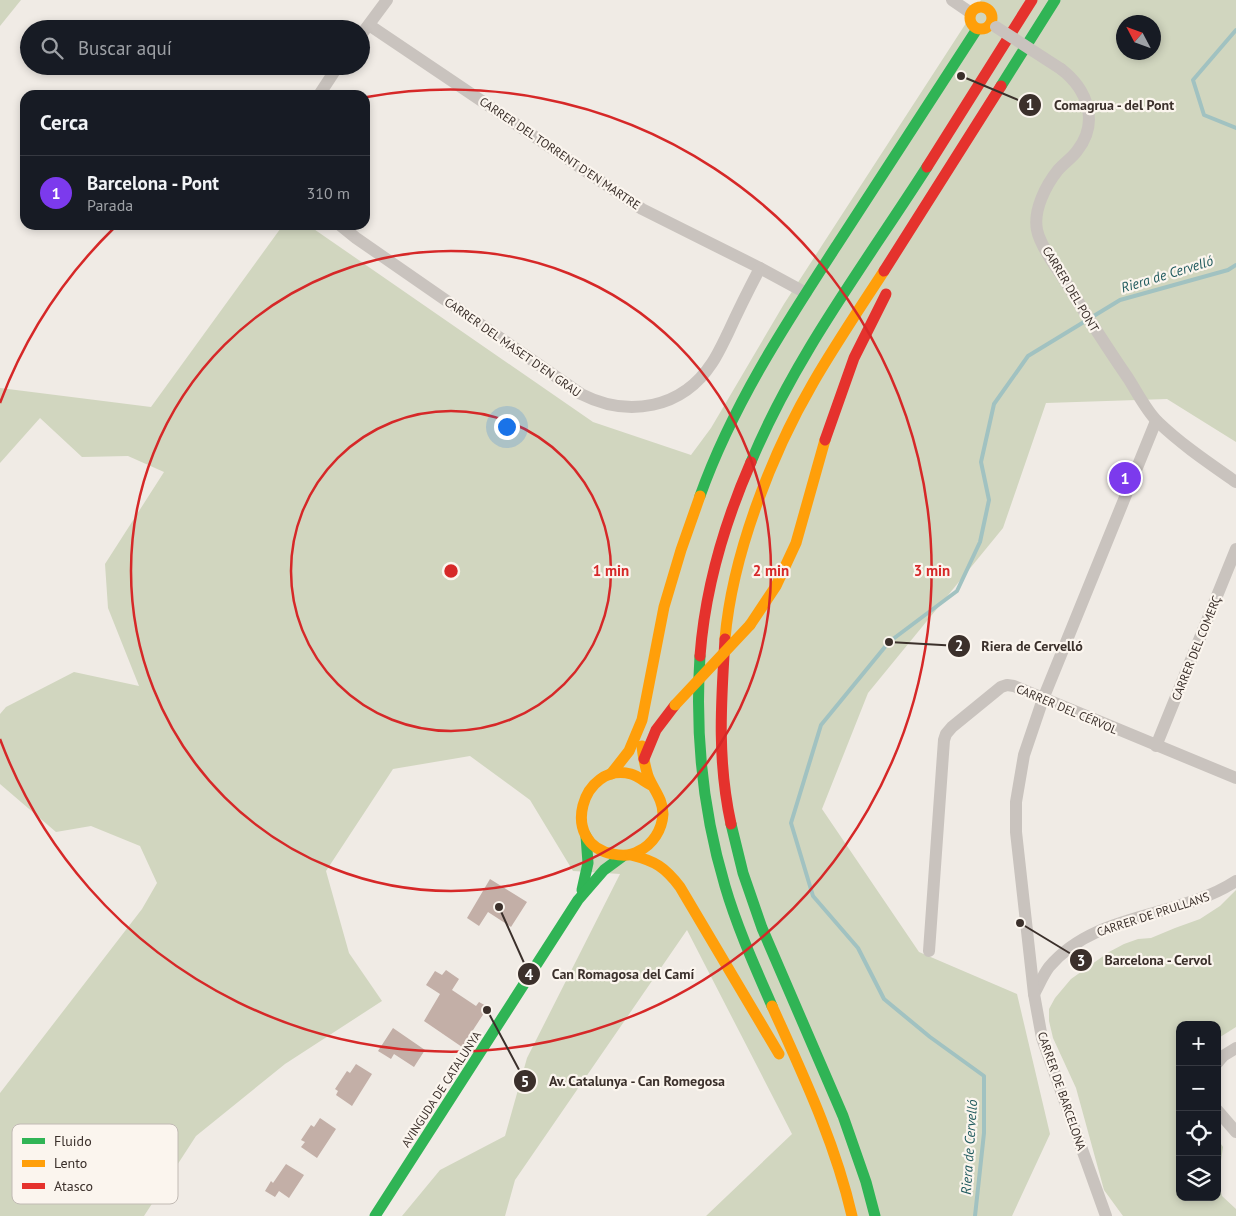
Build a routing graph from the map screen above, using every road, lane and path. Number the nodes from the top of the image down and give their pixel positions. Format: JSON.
{"nodes":[{"id":1,"x":387,"y":0,"type":"edge"},
{"id":2,"x":952,"y":0,"type":"edge"},
{"id":3,"x":997,"y":0,"type":"edge"},
{"id":4,"x":1032,"y":0,"type":"edge"},
{"id":5,"x":1056,"y":0,"type":"edge"},
{"id":6,"x":990,"y":10,"type":"junction"},
{"id":7,"x":971,"y":13,"type":"junction"},
{"id":8,"x":370,"y":23,"type":"edge"},
{"id":9,"x":994,"y":26,"type":"junction"},
{"id":10,"x":977,"y":29,"type":"junction"},
{"id":11,"x":370,"y":33,"type":"edge"},
{"id":12,"x":332,"y":75,"type":"edge"},
{"id":13,"x":322,"y":90,"type":"edge"},
{"id":14,"x":927,"y":201,"type":"junction"},
{"id":15,"x":346,"y":230,"type":"edge"},
{"id":16,"x":760,"y":268,"type":"junction"},
{"id":17,"x":806,"y":292,"type":"junction"},
{"id":18,"x":1156,"y":421,"type":"junction"},
{"id":19,"x":1236,"y":482,"type":"edge"},
{"id":20,"x":1236,"y":549,"type":"edge"},
{"id":21,"x":1043,"y":699,"type":"junction"},
{"id":22,"x":642,"y":720,"type":"junction"},
{"id":23,"x":1156,"y":746,"type":"junction"},
{"id":24,"x":644,"y":759,"type":"junction"},
{"id":25,"x":611,"y":774,"type":"junction"},
{"id":26,"x":1236,"y":778,"type":"edge"},
{"id":27,"x":652,"y":785,"type":"junction"},
{"id":28,"x":586,"y":836,"type":"junction"},
{"id":29,"x":627,"y":855,"type":"junction"},
{"id":30,"x":1236,"y":881,"type":"edge"},
{"id":31,"x":578,"y":900,"type":"junction"},
{"id":32,"x":929,"y":951,"type":"dead end"},
{"id":33,"x":1034,"y":994,"type":"junction"},
{"id":34,"x":1236,"y":1048,"type":"edge"},
{"id":35,"x":1221,"y":1058,"type":"edge"},
{"id":36,"x":1218,"y":1111,"type":"edge"},
{"id":37,"x":820,"y":1112,"type":"junction"},
{"id":38,"x":1236,"y":1132,"type":"edge"},
{"id":39,"x":375,"y":1216,"type":"edge"},
{"id":40,"x":852,"y":1216,"type":"edge"},
{"id":41,"x":875,"y":1216,"type":"edge"},
{"id":42,"x":1106,"y":1216,"type":"edge"}],
"edges":[{"from":1,"to":8,"type":"street"},
{"from":2,"to":7,"type":"street"},
{"from":3,"to":6,"type":"main road"},
{"from":4,"to":37,"type":"main road"},
{"from":5,"to":14,"type":"main road"},
{"from":6,"to":7,"type":"main road"},
{"from":6,"to":9,"type":"main road"},
{"from":7,"to":10,"type":"main road"},
{"from":9,"to":10,"type":"main road"},
{"from":9,"to":18,"type":"street","name":"CARRER DEL PONT","bridge":true},
{"from":10,"to":17,"type":"main road"},
{"from":11,"to":16,"type":"street","name":"CARRER DEL TORRENT D'EN MARTRE"},
{"from":12,"to":13,"type":"street"},
{"from":14,"to":24,"type":"main road","bridge":true},
{"from":14,"to":41,"type":"main road"},
{"from":15,"to":16,"type":"street","name":"CARRER DEL MASET D'EN GRAU"},
{"from":16,"to":17,"type":"street"},
{"from":17,"to":22,"type":"main road"},
{"from":18,"to":19,"type":"street"},
{"from":18,"to":21,"type":"street","name":"CARRER DE BARCELONA"},
{"from":20,"to":23,"type":"street","name":"CARRER DEL COMERÇ"},
{"from":21,"to":23,"type":"street","name":"CARRER DEL CÉRVOL"},
{"from":21,"to":32,"type":"street","name":"CARRER DEL CÉRVOL"},
{"from":21,"to":33,"type":"street","name":"CARRER DE BARCELONA"},
{"from":22,"to":24,"type":"main road"},
{"from":22,"to":25,"type":"main road"},
{"from":23,"to":26,"type":"street","name":"CARRER DEL CÉRVOL"},
{"from":24,"to":27,"type":"main road"},
{"from":25,"to":27,"type":"main road"},
{"from":25,"to":28,"type":"main road"},
{"from":27,"to":29,"type":"main road"},
{"from":28,"to":29,"type":"main road"},
{"from":28,"to":31,"type":"main road","name":"AVINGUDA DE CATALUNYA"},
{"from":29,"to":31,"type":"main road","name":"AVINGUDA DE CATALUNYA"},
{"from":29,"to":37,"type":"main road"},
{"from":30,"to":33,"type":"street","name":"CARRER DE PRULLANS"},
{"from":31,"to":39,"type":"main road","name":"AVINGUDA DE CATALUNYA"},
{"from":33,"to":42,"type":"street","name":"CARRER DE BARCELONA"},
{"from":34,"to":35,"type":"street"},
{"from":36,"to":38,"type":"street"},
{"from":37,"to":40,"type":"main road"}]}
